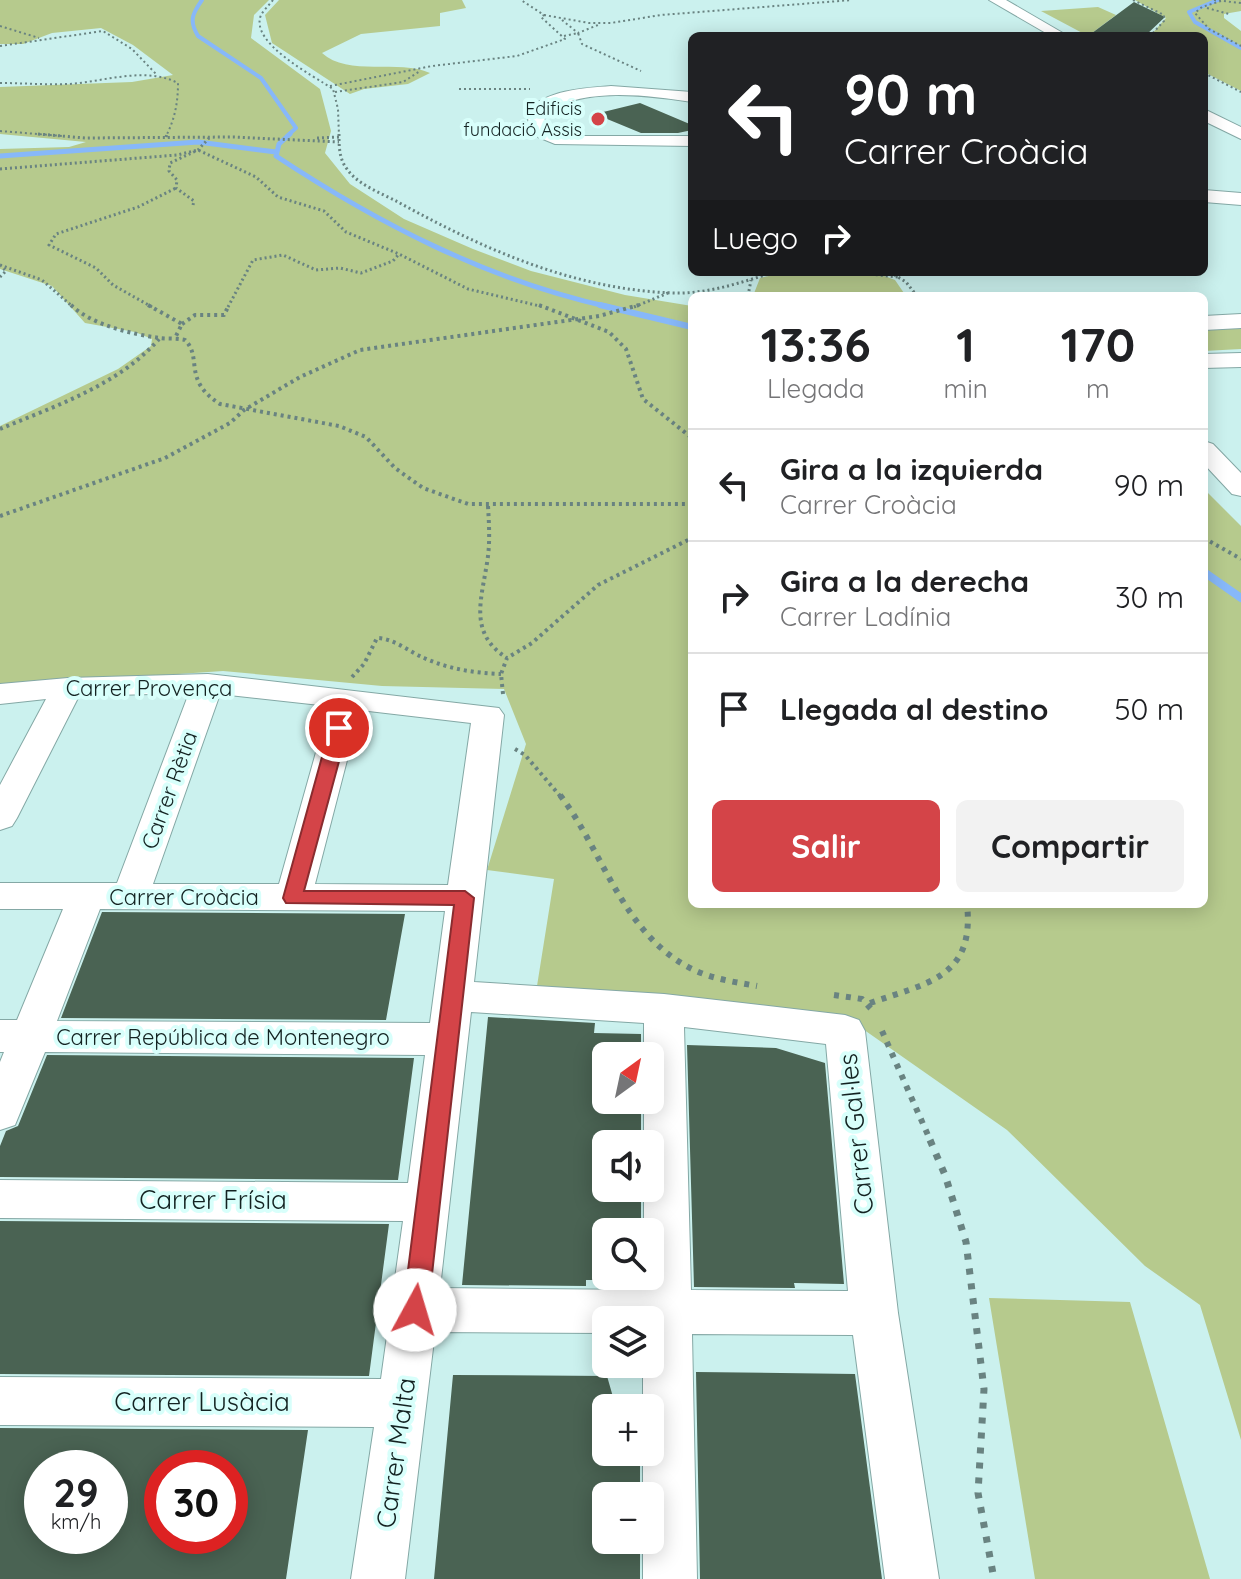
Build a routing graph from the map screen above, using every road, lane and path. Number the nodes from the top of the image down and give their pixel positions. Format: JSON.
{"nodes":[{"id":1,"x":273,"y":0,"type":"edge"},
{"id":2,"x":521,"y":0,"type":"edge"},
{"id":3,"x":852,"y":0,"type":"edge"},
{"id":4,"x":996,"y":0,"type":"edge"},
{"id":5,"x":1133,"y":0,"type":"edge"},
{"id":6,"x":1214,"y":0,"type":"edge"},
{"id":7,"x":1221,"y":1,"type":"edge"},
{"id":8,"x":1241,"y":3,"type":"edge"},
{"id":9,"x":1200,"y":7,"type":"junction"},
{"id":10,"x":1229,"y":14,"type":"dead end"},
{"id":11,"x":544,"y":15,"type":"junction"},
{"id":12,"x":556,"y":17,"type":"junction"},
{"id":13,"x":611,"y":23,"type":"junction"},
{"id":14,"x":0,"y":26,"type":"edge"},
{"id":15,"x":1054,"y":32,"type":"edge"},
{"id":16,"x":1154,"y":32,"type":"edge"},
{"id":17,"x":578,"y":33,"type":"junction"},
{"id":18,"x":564,"y":36,"type":"junction"},
{"id":19,"x":40,"y":38,"type":"junction"},
{"id":20,"x":0,"y":46,"type":"edge"},
{"id":21,"x":1241,"y":46,"type":"edge"},
{"id":22,"x":627,"y":65,"type":"dead end"},
{"id":23,"x":429,"y":67,"type":"junction"},
{"id":24,"x":1208,"y":75,"type":"edge"},
{"id":25,"x":158,"y":76,"type":"junction"},
{"id":26,"x":0,"y":83,"type":"edge"},
{"id":27,"x":330,"y":86,"type":"junction"},
{"id":28,"x":459,"y":89,"type":"dead end"},
{"id":29,"x":335,"y":92,"type":"junction"},
{"id":30,"x":1241,"y":92,"type":"edge"},
{"id":31,"x":688,"y":96,"type":"edge"},
{"id":32,"x":570,"y":97,"type":"junction"},
{"id":33,"x":1208,"y":116,"type":"edge"},
{"id":34,"x":0,"y":131,"type":"edge"},
{"id":35,"x":1241,"y":134,"type":"edge"},
{"id":36,"x":165,"y":138,"type":"junction"},
{"id":37,"x":209,"y":138,"type":"junction"},
{"id":38,"x":340,"y":139,"type":"junction"},
{"id":39,"x":688,"y":141,"type":"edge"},
{"id":40,"x":198,"y":150,"type":"junction"},
{"id":41,"x":0,"y":169,"type":"edge"},
{"id":42,"x":176,"y":188,"type":"junction"},
{"id":43,"x":1208,"y":196,"type":"edge"},
{"id":44,"x":1241,"y":199,"type":"edge"},
{"id":45,"x":193,"y":205,"type":"dead end"},
{"id":46,"x":399,"y":254,"type":"junction"},
{"id":47,"x":0,"y":265,"type":"edge"},
{"id":48,"x":763,"y":276,"type":"edge"},
{"id":49,"x":889,"y":276,"type":"edge"},
{"id":50,"x":0,"y":277,"type":"edge"},
{"id":51,"x":898,"y":277,"type":"joint"},
{"id":52,"x":751,"y":280,"type":"junction"},
{"id":53,"x":697,"y":292,"type":"edge"},
{"id":54,"x":749,"y":292,"type":"edge"},
{"id":55,"x":913,"y":292,"type":"edge"},
{"id":56,"x":668,"y":293,"type":"junction"},
{"id":57,"x":687,"y":293,"type":"edge"},
{"id":58,"x":574,"y":319,"type":"junction"},
{"id":59,"x":1241,"y":321,"type":"edge"},
{"id":60,"x":1208,"y":323,"type":"edge"},
{"id":61,"x":182,"y":324,"type":"junction"},
{"id":62,"x":176,"y":336,"type":"junction"},
{"id":63,"x":159,"y":339,"type":"junction"},
{"id":64,"x":1241,"y":360,"type":"edge"},
{"id":65,"x":1208,"y":361,"type":"edge"},
{"id":66,"x":244,"y":410,"type":"junction"},
{"id":67,"x":0,"y":429,"type":"edge"},
{"id":68,"x":688,"y":435,"type":"edge"},
{"id":69,"x":1208,"y":453,"type":"edge"},
{"id":70,"x":1241,"y":488,"type":"edge"},
{"id":71,"x":688,"y":504,"type":"edge"},
{"id":72,"x":488,"y":506,"type":"junction"},
{"id":73,"x":0,"y":516,"type":"edge"},
{"id":74,"x":688,"y":540,"type":"edge"},
{"id":75,"x":1208,"y":540,"type":"edge"},
{"id":76,"x":1241,"y":559,"type":"edge"},
{"id":77,"x":507,"y":658,"type":"junction"},
{"id":78,"x":208,"y":683,"type":"junction"},
{"id":79,"x":68,"y":687,"type":"junction"},
{"id":80,"x":0,"y":694,"type":"edge"},
{"id":81,"x":347,"y":699,"type":"junction"},
{"id":82,"x":494,"y":709,"type":"junction"},
{"id":83,"x":509,"y":745,"type":"dead end"},
{"id":84,"x":0,"y":818,"type":"edge"},
{"id":85,"x":0,"y":896,"type":"edge"},
{"id":86,"x":130,"y":897,"type":"junction"},
{"id":87,"x":86,"y":898,"type":"junction"},
{"id":88,"x":293,"y":898,"type":"junction"},
{"id":89,"x":465,"y":898,"type":"junction"},
{"id":90,"x":967,"y":908,"type":"edge"},
{"id":91,"x":762,"y":987,"type":"dead end"},
{"id":92,"x":819,"y":994,"type":"dead end"},
{"id":93,"x":870,"y":1003,"type":"junction"},
{"id":94,"x":664,"y":1009,"type":"junction"},
{"id":95,"x":450,"y":1017,"type":"junction"},
{"id":96,"x":15,"y":1036,"type":"edge"},
{"id":97,"x":0,"y":1113,"type":"edge"},
{"id":98,"x":0,"y":1199,"type":"edge"},
{"id":99,"x":427,"y":1202,"type":"junction"},
{"id":100,"x":415,"y":1310,"type":"junction"},
{"id":101,"x":669,"y":1311,"type":"junction"},
{"id":102,"x":874,"y":1313,"type":"junction"},
{"id":103,"x":0,"y":1401,"type":"edge"},
{"id":104,"x":403,"y":1403,"type":"junction"},
{"id":105,"x":378,"y":1579,"type":"edge"},
{"id":106,"x":670,"y":1579,"type":"edge"},
{"id":107,"x":912,"y":1579,"type":"edge"},
{"id":108,"x":994,"y":1579,"type":"edge"}],
"edges":[{"from":1,"to":27,"type":"path"},
{"from":2,"to":11,"type":"path"},
{"from":3,"to":13,"type":"path"},
{"from":4,"to":15,"type":"street"},
{"from":5,"to":16,"type":"path"},
{"from":6,"to":7,"type":"path"},
{"from":7,"to":8,"type":"path"},
{"from":7,"to":9,"type":"path"},
{"from":9,"to":10,"type":"path"},
{"from":9,"to":21,"type":"path"},
{"from":11,"to":12,"type":"path"},
{"from":11,"to":18,"type":"path"},
{"from":12,"to":13,"type":"path"},
{"from":12,"to":17,"type":"path"},
{"from":13,"to":17,"type":"path"},
{"from":14,"to":19,"type":"path"},
{"from":17,"to":18,"type":"path"},
{"from":17,"to":22,"type":"path"},
{"from":18,"to":23,"type":"path"},
{"from":19,"to":20,"type":"path"},
{"from":19,"to":25,"type":"path"},
{"from":23,"to":27,"type":"path"},
{"from":23,"to":29,"type":"path"},
{"from":24,"to":30,"type":"path"},
{"from":25,"to":26,"type":"path"},
{"from":25,"to":36,"type":"path"},
{"from":27,"to":29,"type":"path"},
{"from":28,"to":32,"type":"path"},
{"from":29,"to":38,"type":"path"},
{"from":31,"to":32,"type":"street"},
{"from":32,"to":39,"type":"street"},
{"from":33,"to":35,"type":"street"},
{"from":34,"to":36,"type":"path"},
{"from":36,"to":37,"type":"path"},
{"from":37,"to":38,"type":"path"},
{"from":37,"to":40,"type":"path"},
{"from":38,"to":56,"type":"path"},
{"from":40,"to":41,"type":"path"},
{"from":40,"to":42,"type":"path"},
{"from":40,"to":46,"type":"path"},
{"from":42,"to":45,"type":"path"},
{"from":42,"to":61,"type":"path"},
{"from":43,"to":44,"type":"street"},
{"from":46,"to":58,"type":"path"},
{"from":46,"to":61,"type":"path"},
{"from":47,"to":50,"type":"path"},
{"from":47,"to":63,"type":"path"},
{"from":48,"to":52,"type":"path"},
{"from":49,"to":51,"type":"path"},
{"from":51,"to":55,"type":"path"},
{"from":52,"to":53,"type":"path"},
{"from":52,"to":54,"type":"path"},
{"from":56,"to":57,"type":"path"},
{"from":56,"to":58,"type":"path"},
{"from":58,"to":66,"type":"path"},
{"from":58,"to":68,"type":"path"},
{"from":59,"to":60,"type":"street"},
{"from":61,"to":62,"type":"path"},
{"from":62,"to":63,"type":"path"},
{"from":62,"to":66,"type":"path"},
{"from":63,"to":67,"type":"path"},
{"from":64,"to":65,"type":"street"},
{"from":66,"to":72,"type":"path"},
{"from":66,"to":73,"type":"path"},
{"from":69,"to":70,"type":"street"},
{"from":71,"to":72,"type":"path"},
{"from":72,"to":77,"type":"path"},
{"from":74,"to":77,"type":"path"},
{"from":75,"to":76,"type":"path"},
{"from":77,"to":82,"type":"path"},
{"from":78,"to":79,"type":"street","name":"Carrer Provença"},
{"from":78,"to":81,"type":"street","name":"Carrer Provença"},
{"from":78,"to":86,"type":"street","name":"Carrer Rètia"},
{"from":79,"to":80,"type":"street","name":"Carrer Provença"},
{"from":79,"to":84,"type":"street"},
{"from":81,"to":82,"type":"street","name":"Carrer Provença"},
{"from":81,"to":88,"type":"street"},
{"from":82,"to":89,"type":"street","name":"Carrer Malta"},
{"from":83,"to":91,"type":"path"},
{"from":85,"to":87,"type":"street","name":"Carrer Croàcia"},
{"from":86,"to":87,"type":"street","name":"Carrer Croàcia"},
{"from":86,"to":88,"type":"street","name":"Carrer Croàcia"},
{"from":87,"to":96,"type":"street"},
{"from":88,"to":89,"type":"street","name":"Carrer Croàcia"},
{"from":89,"to":95,"type":"street","name":"Carrer Malta"},
{"from":90,"to":93,"type":"path"},
{"from":92,"to":93,"type":"path"},
{"from":93,"to":108,"type":"path"},
{"from":94,"to":95,"type":"street","name":"Carrer Gal·les"},
{"from":94,"to":101,"type":"street"},
{"from":94,"to":102,"type":"street","name":"Carrer Gal·les"},
{"from":95,"to":96,"type":"street","name":"Carrer República de Montenegro"},
{"from":95,"to":99,"type":"street","name":"Carrer Malta"},
{"from":96,"to":97,"type":"street"},
{"from":98,"to":99,"type":"street","name":"Carrer Frísia"},
{"from":99,"to":100,"type":"street","name":"Carrer Malta"},
{"from":100,"to":101,"type":"street"},
{"from":100,"to":104,"type":"street","name":"Carrer Malta"},
{"from":101,"to":102,"type":"street"},
{"from":101,"to":106,"type":"street"},
{"from":102,"to":107,"type":"street","name":"Carrer Gal·les"},
{"from":103,"to":104,"type":"street","name":"Carrer Lusàcia"},
{"from":104,"to":105,"type":"street","name":"Carrer Malta"}]}
